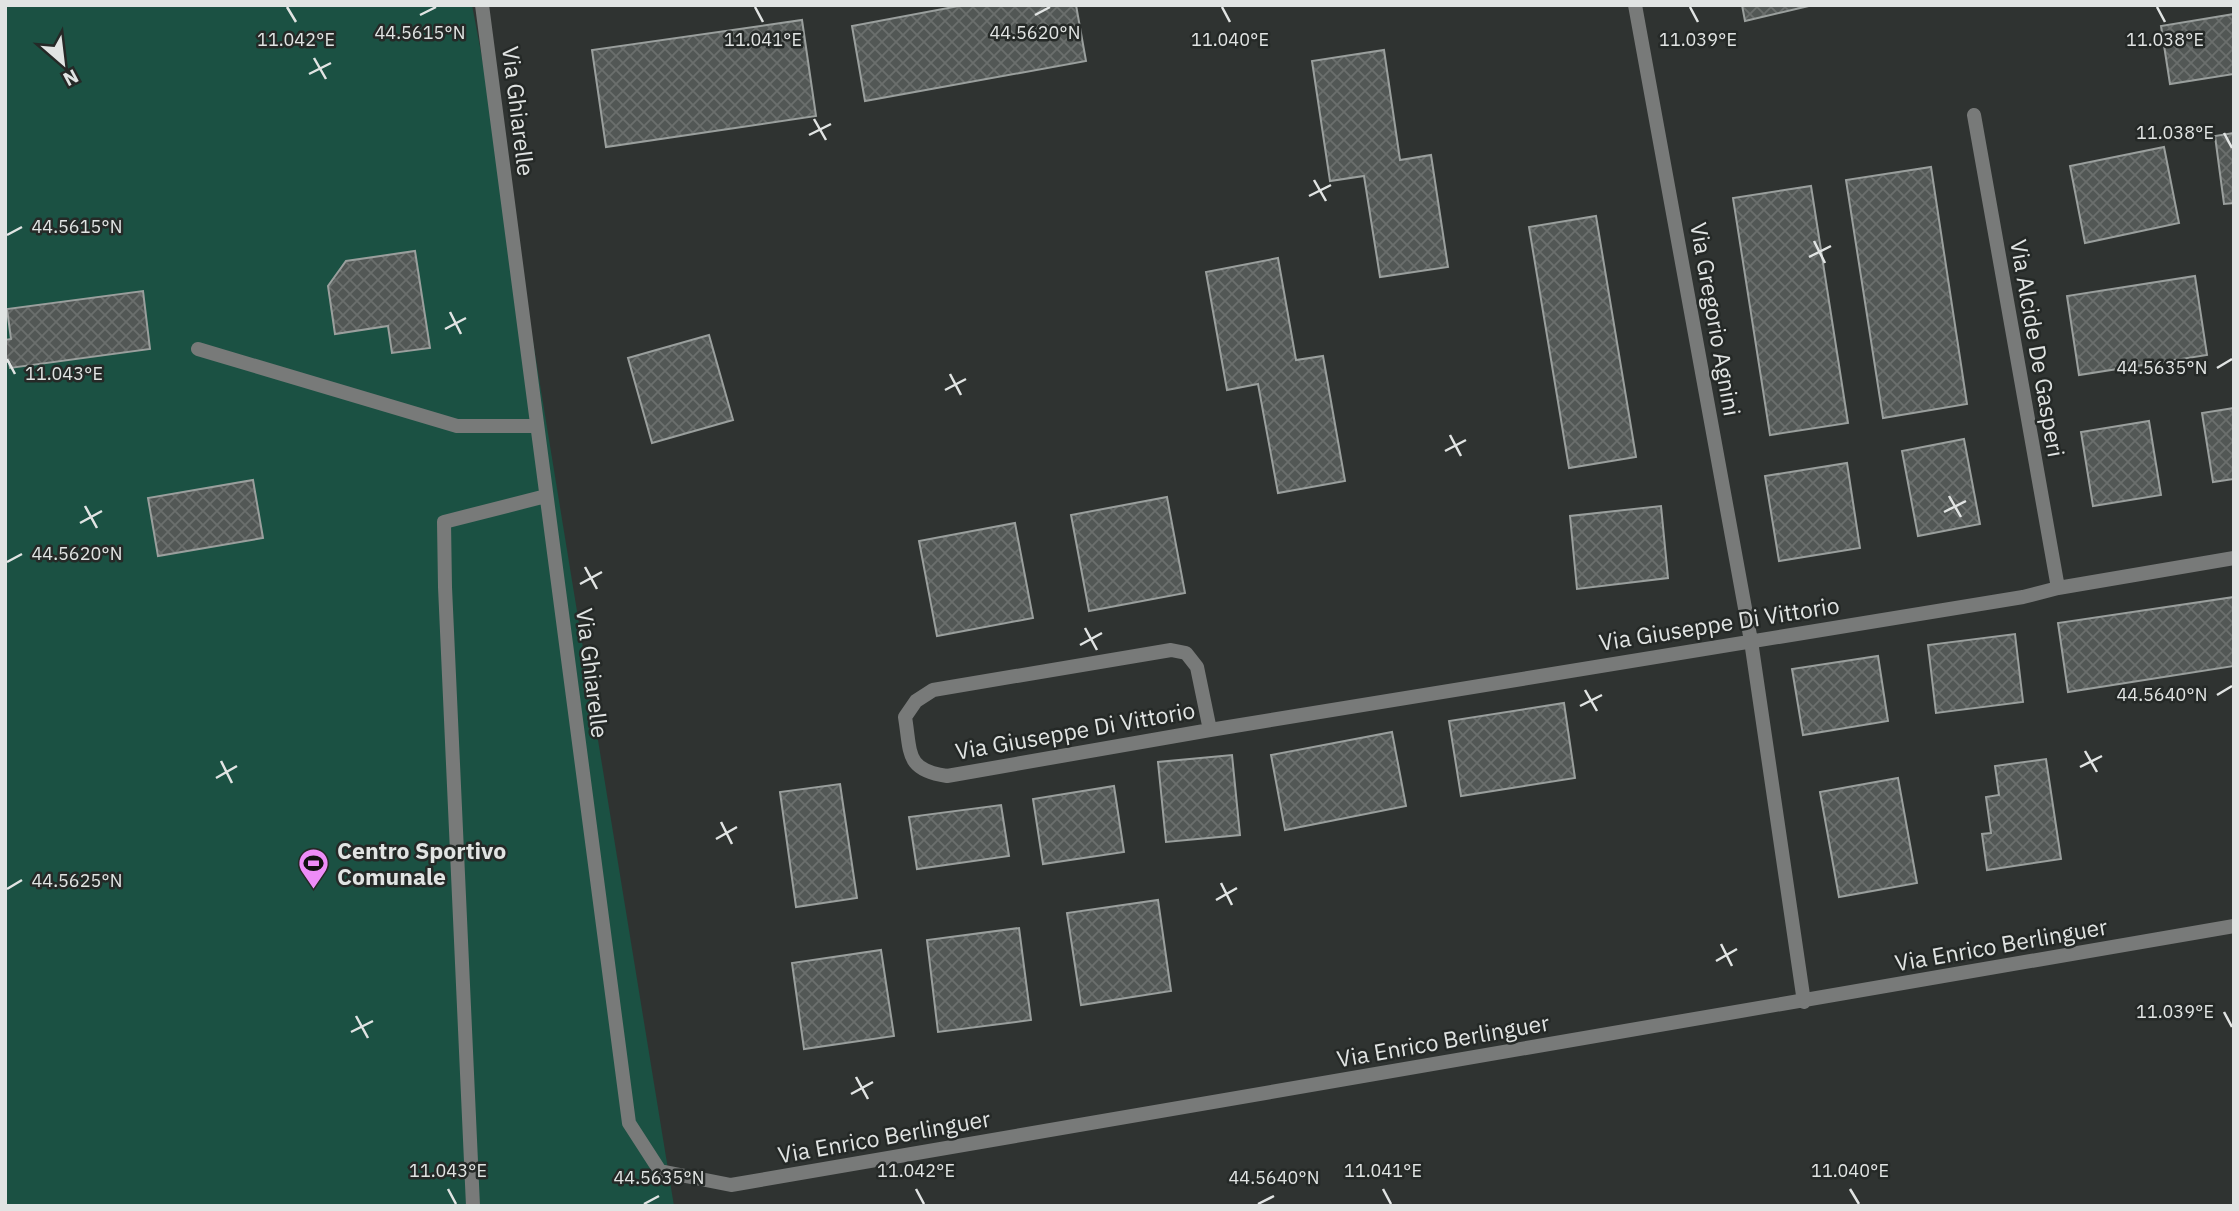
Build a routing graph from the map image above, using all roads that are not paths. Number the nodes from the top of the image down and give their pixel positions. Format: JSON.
{"nodes":[{"id":1,"x":482,"y":5,"type":"edge"},
{"id":2,"x":1635,"y":5,"type":"edge"},
{"id":3,"x":1974,"y":115,"type":"dead end"},
{"id":4,"x":198,"y":349,"type":"dead end"},
{"id":5,"x":536,"y":426,"type":"junction"},
{"id":6,"x":546,"y":496,"type":"junction"},
{"id":7,"x":2234,"y":558,"type":"edge"},
{"id":8,"x":2057,"y":588,"type":"junction"},
{"id":9,"x":1751,"y":640,"type":"junction"},
{"id":10,"x":1210,"y":730,"type":"junction"},
{"id":11,"x":2234,"y":926,"type":"edge"},
{"id":12,"x":1804,"y":1002,"type":"junction"},
{"id":13,"x":660,"y":1171,"type":"joint"},
{"id":14,"x":473,"y":1206,"type":"edge"}],
"edges":[{"from":1,"to":5,"type":"street","name":"Via Ghiarelle"},
{"from":2,"to":9,"type":"street","name":"Via Gregorio Agnini"},
{"from":3,"to":8,"type":"street","name":"Via Alcide De Gasperi"},
{"from":4,"to":5,"type":"street"},
{"from":5,"to":6,"type":"street","name":"Via Ghiarelle"},
{"from":6,"to":13,"type":"street","name":"Via Ghiarelle"},
{"from":6,"to":14,"type":"street"},
{"from":7,"to":8,"type":"street","name":"Via Giuseppe Di Vittorio"},
{"from":8,"to":9,"type":"street","name":"Via Giuseppe Di Vittorio"},
{"from":9,"to":10,"type":"street","name":"Via Giuseppe Di Vittorio"},
{"from":9,"to":12,"type":"street","name":"Via Gregorio Agnini"},
{"from":10,"to":10,"type":"street","name":"Via Giuseppe Di Vittorio"},
{"from":11,"to":12,"type":"street","name":"Via Enrico Berlinguer"},
{"from":12,"to":13,"type":"street","name":"Via Enrico Berlinguer"}]}
